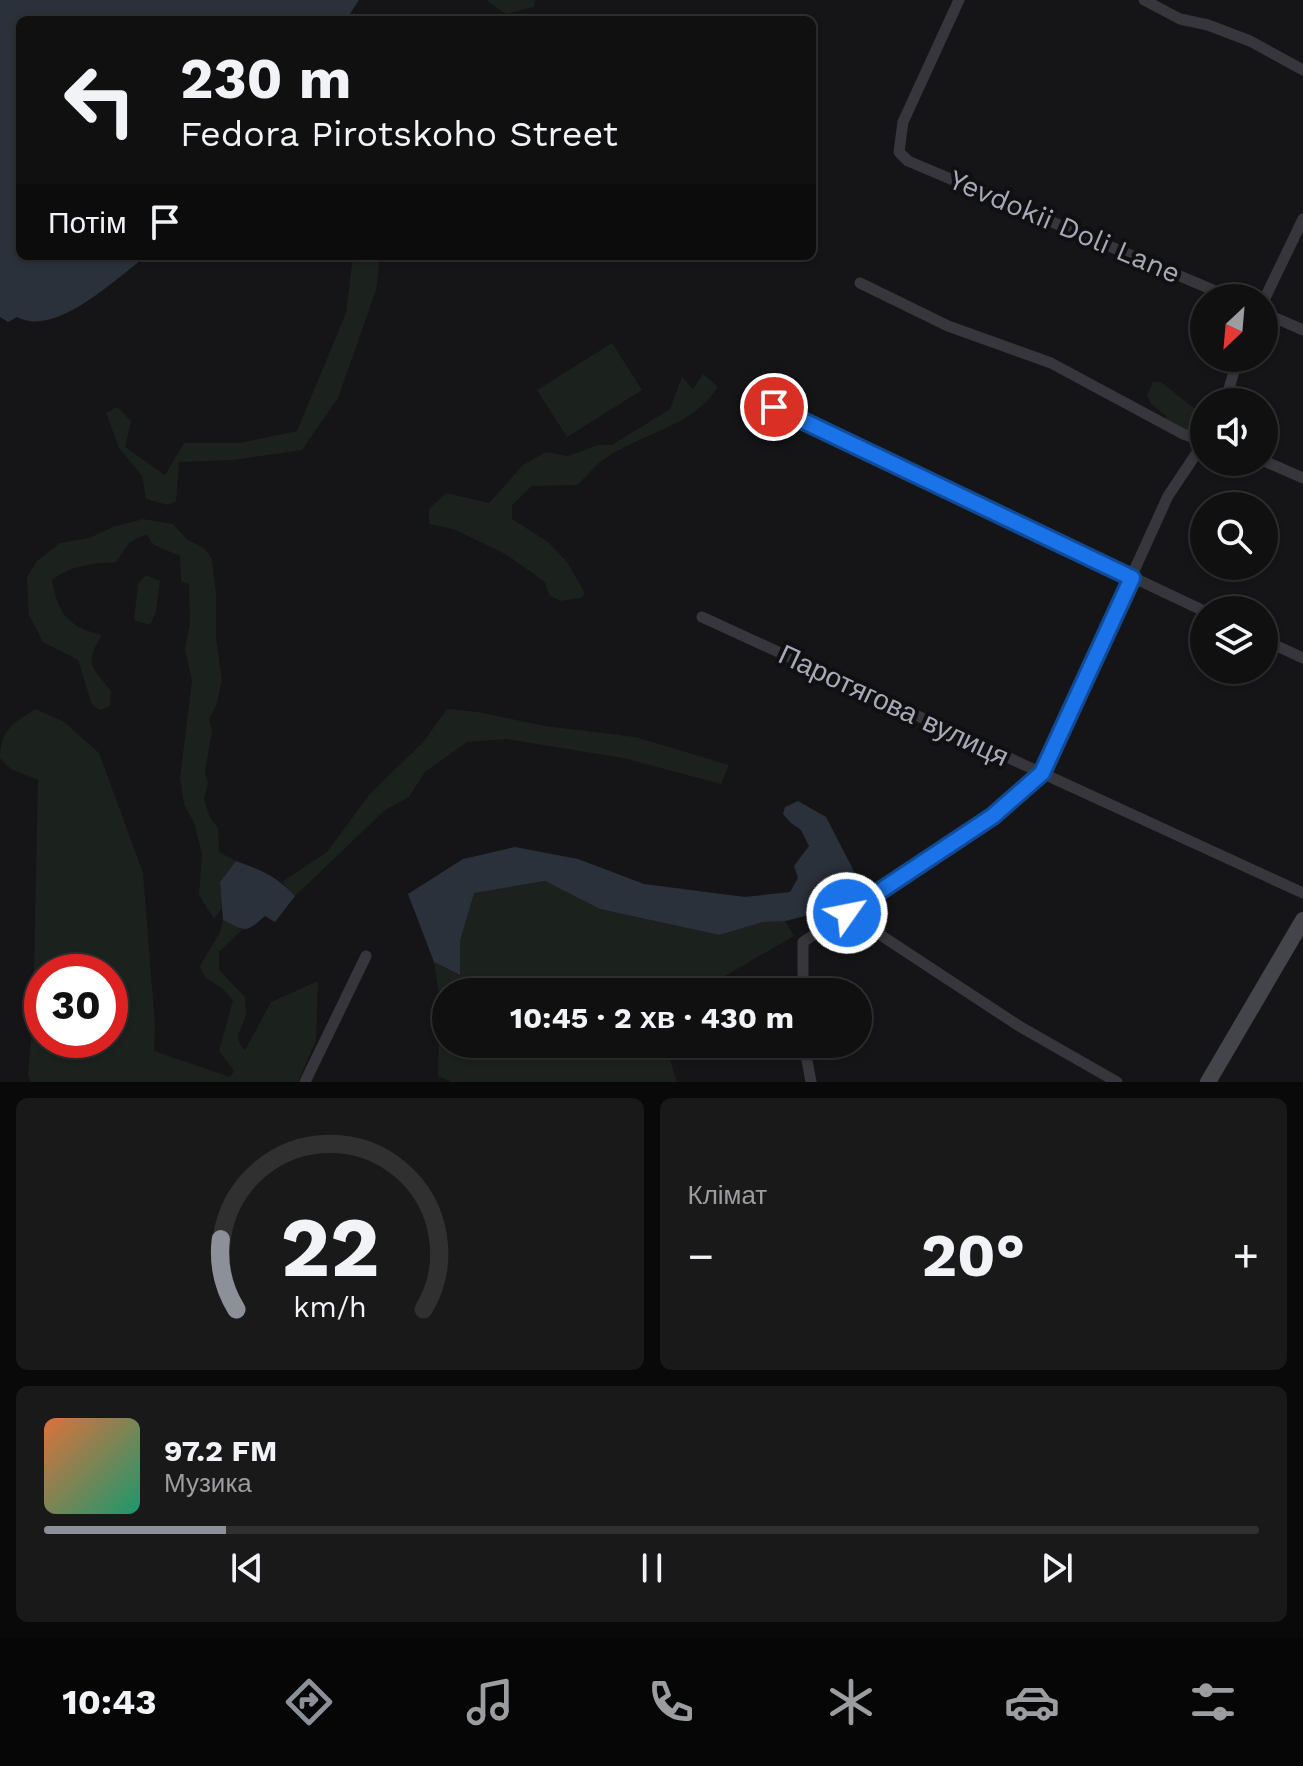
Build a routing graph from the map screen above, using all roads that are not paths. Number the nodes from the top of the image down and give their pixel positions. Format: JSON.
{"nodes":[{"id":1,"x":959,"y":0,"type":"edge"},
{"id":2,"x":1144,"y":0,"type":"edge"},
{"id":3,"x":1303,"y":70,"type":"edge"},
{"id":4,"x":1303,"y":219,"type":"edge"},
{"id":5,"x":860,"y":283,"type":"dead end"},
{"id":6,"x":1199,"y":284,"type":"edge"},
{"id":7,"x":1272,"y":284,"type":"edge"},
{"id":8,"x":1278,"y":319,"type":"edge"},
{"id":9,"x":1303,"y":330,"type":"edge"},
{"id":10,"x":774,"y":407,"type":"dead end"},
{"id":11,"x":1190,"y":437,"type":"edge"},
{"id":12,"x":1190,"y":463,"type":"edge"},
{"id":13,"x":1278,"y":467,"type":"edge"},
{"id":14,"x":1303,"y":478,"type":"edge"},
{"id":15,"x":1132,"y":578,"type":"junction"},
{"id":16,"x":1190,"y":605,"type":"edge"},
{"id":17,"x":702,"y":617,"type":"dead end"},
{"id":18,"x":1278,"y":646,"type":"edge"},
{"id":19,"x":1303,"y":658,"type":"edge"},
{"id":20,"x":1042,"y":773,"type":"junction"},
{"id":21,"x":1303,"y":893,"type":"edge"},
{"id":22,"x":847,"y":913,"type":"junction"},
{"id":23,"x":1303,"y":920,"type":"edge"},
{"id":24,"x":366,"y":956,"type":"dead end"},
{"id":25,"x":803,"y":978,"type":"edge"},
{"id":26,"x":807,"y":1058,"type":"edge"},
{"id":27,"x":305,"y":1082,"type":"edge"},
{"id":28,"x":811,"y":1082,"type":"edge"},
{"id":29,"x":1117,"y":1082,"type":"edge"},
{"id":30,"x":1208,"y":1082,"type":"edge"}],
"edges":[{"from":1,"to":6,"type":"street","name":"Yevdokii Doli Lane"},
{"from":2,"to":3,"type":"street"},
{"from":4,"to":7,"type":"street"},
{"from":5,"to":11,"type":"street"},
{"from":8,"to":9,"type":"street"},
{"from":10,"to":15,"type":"street"},
{"from":12,"to":15,"type":"street"},
{"from":13,"to":14,"type":"street"},
{"from":15,"to":16,"type":"street"},
{"from":15,"to":20,"type":"street"},
{"from":17,"to":20,"type":"street","name":"Паротягова вулиця"},
{"from":18,"to":19,"type":"street"},
{"from":20,"to":21,"type":"street","name":"Паротягова вулиця"},
{"from":20,"to":22,"type":"street"},
{"from":22,"to":25,"type":"street"},
{"from":22,"to":29,"type":"street"},
{"from":23,"to":30,"type":"street"},
{"from":24,"to":27,"type":"street"},
{"from":26,"to":28,"type":"street"}]}
